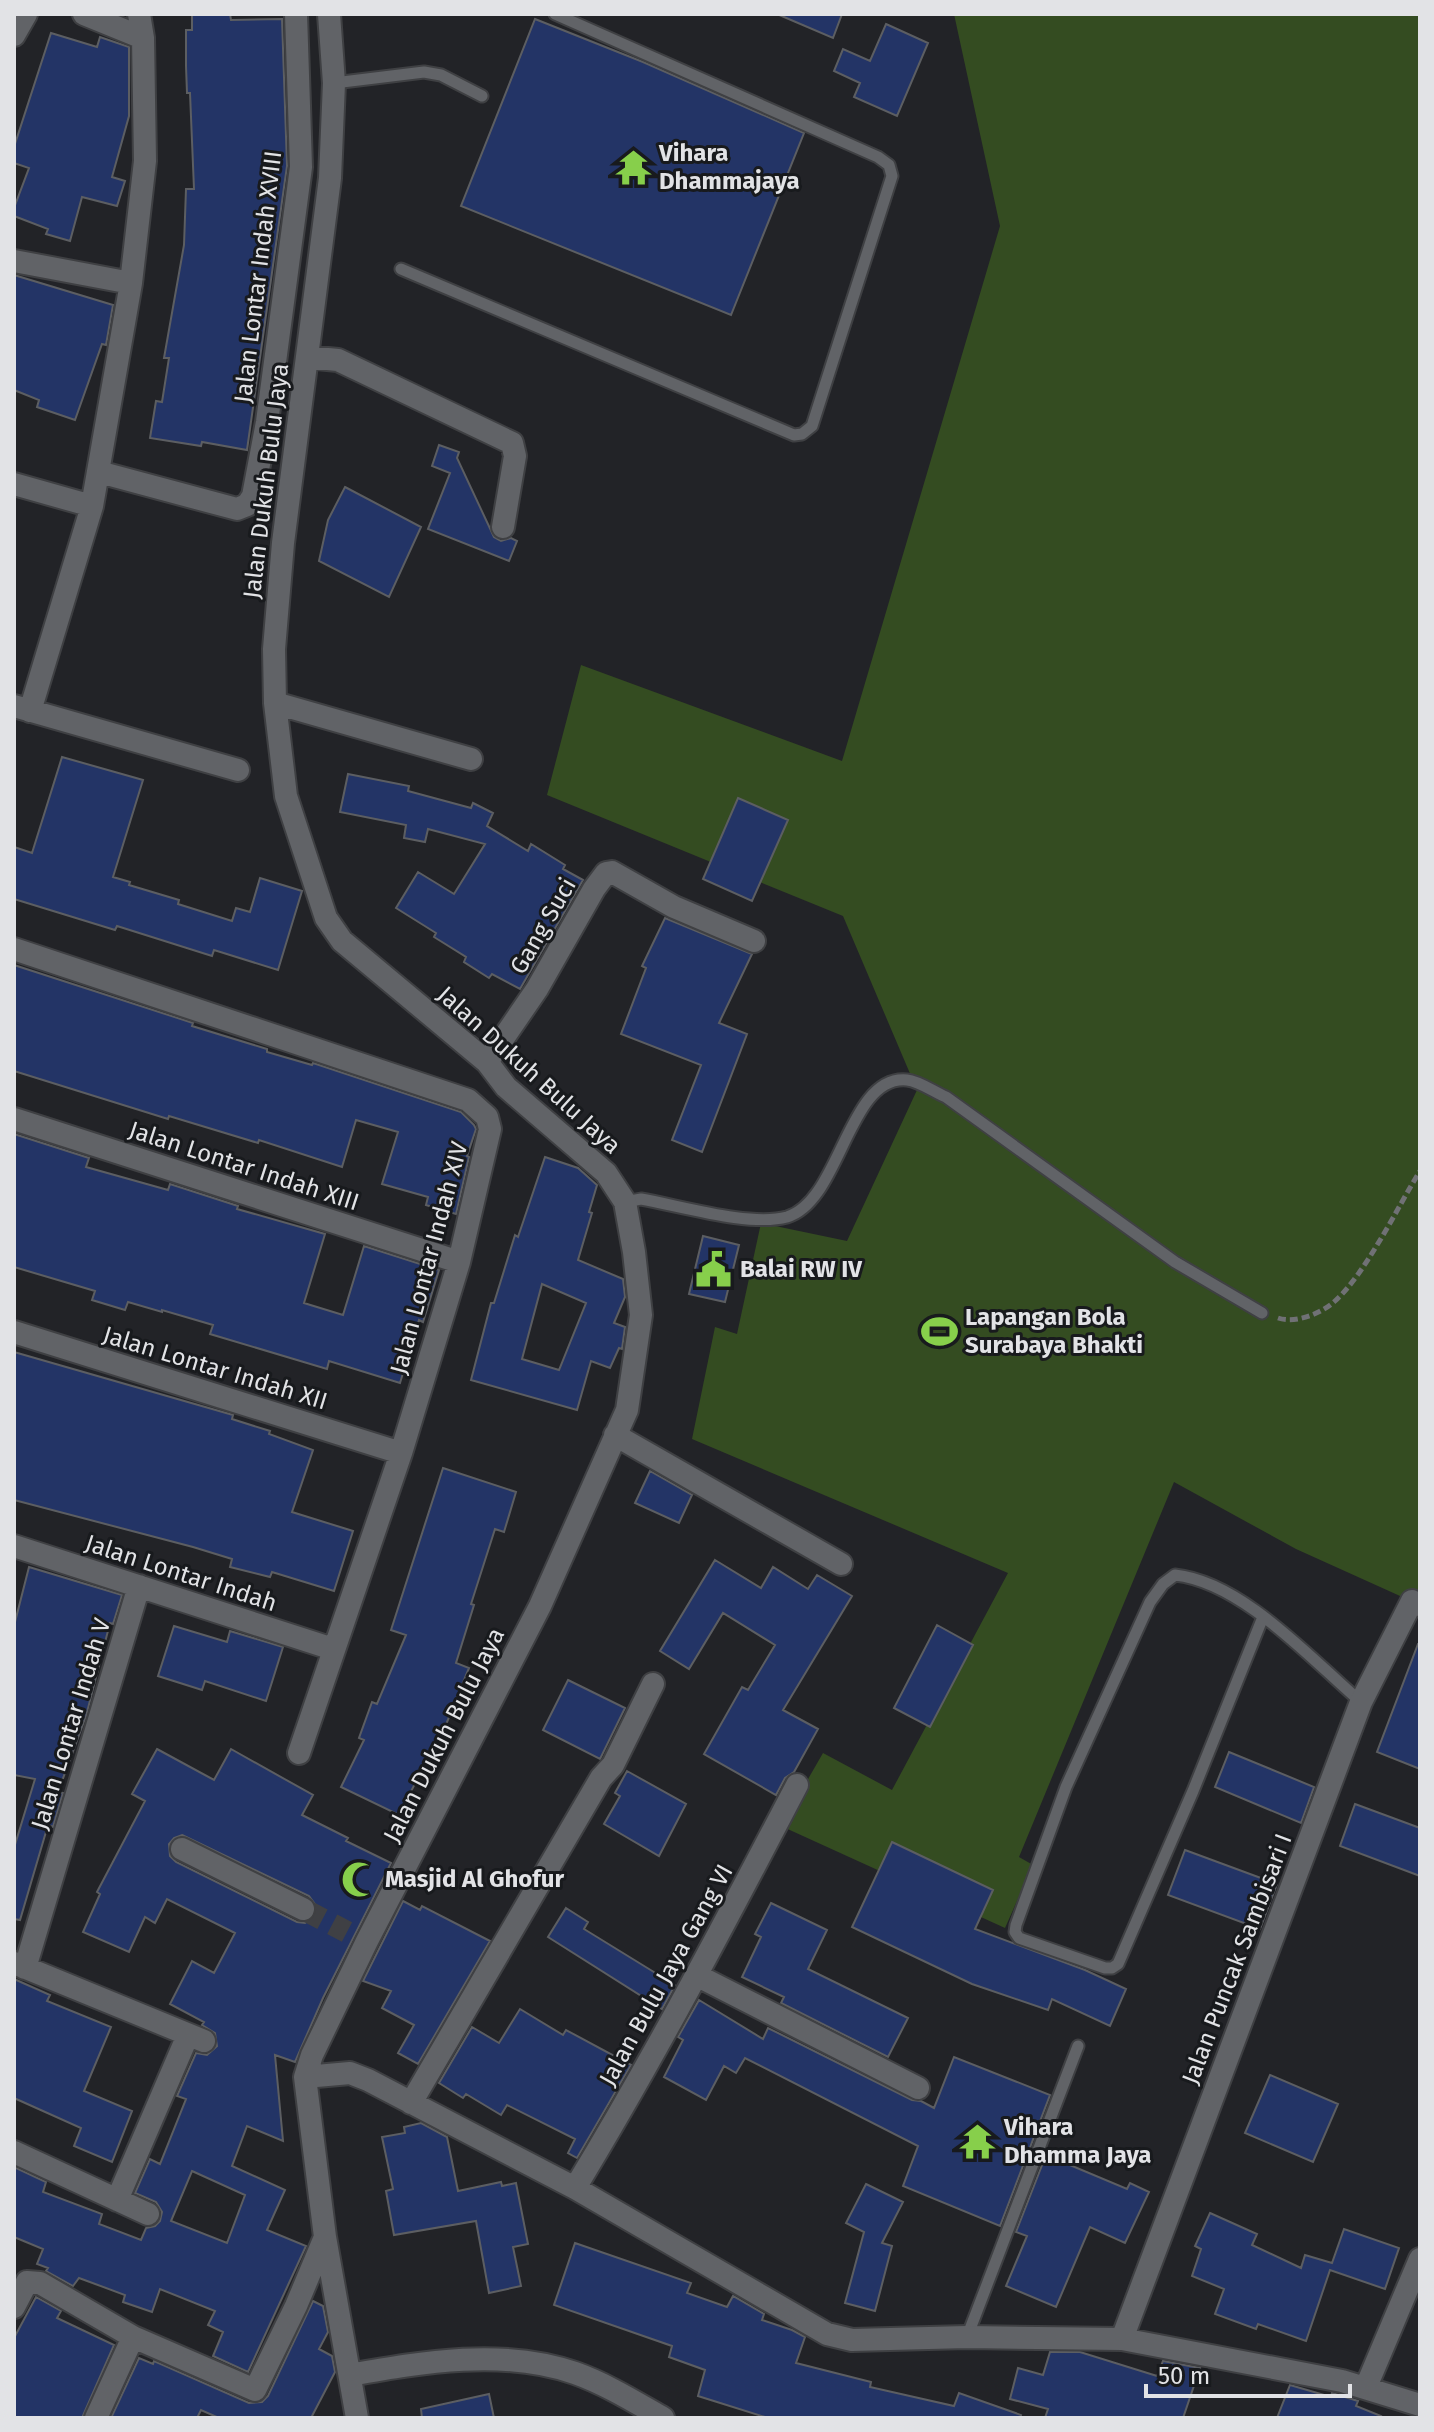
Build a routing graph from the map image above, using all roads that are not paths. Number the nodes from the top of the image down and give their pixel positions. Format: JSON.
{"nodes":[{"id":1,"x":26,"y":14,"type":"edge"},
{"id":2,"x":84,"y":14,"type":"edge"},
{"id":3,"x":139,"y":14,"type":"edge"},
{"id":4,"x":296,"y":14,"type":"edge"},
{"id":5,"x":329,"y":14,"type":"edge"},
{"id":6,"x":555,"y":14,"type":"edge"},
{"id":7,"x":14,"y":35,"type":"edge"},
{"id":8,"x":143,"y":38,"type":"junction"},
{"id":9,"x":334,"y":83,"type":"junction"},
{"id":10,"x":482,"y":96,"type":"dead end"},
{"id":11,"x":14,"y":261,"type":"edge"},
{"id":12,"x":401,"y":269,"type":"dead end"},
{"id":13,"x":131,"y":283,"type":"junction"},
{"id":14,"x":307,"y":357,"type":"junction"},
{"id":15,"x":99,"y":472,"type":"junction"},
{"id":16,"x":14,"y":484,"type":"edge"},
{"id":17,"x":92,"y":506,"type":"junction"},
{"id":18,"x":503,"y":527,"type":"dead end"},
{"id":19,"x":275,"y":703,"type":"junction"},
{"id":20,"x":22,"y":709,"type":"edge"},
{"id":21,"x":471,"y":759,"type":"dead end"},
{"id":22,"x":238,"y":770,"type":"dead end"},
{"id":23,"x":754,"y":941,"type":"dead end"},
{"id":24,"x":14,"y":949,"type":"edge"},
{"id":25,"x":487,"y":1062,"type":"junction"},
{"id":26,"x":14,"y":1119,"type":"edge"},
{"id":27,"x":625,"y":1202,"type":"junction"},
{"id":28,"x":459,"y":1262,"type":"junction"},
{"id":29,"x":1262,"y":1313,"type":"road end"},
{"id":30,"x":14,"y":1332,"type":"edge"},
{"id":31,"x":615,"y":1435,"type":"junction"},
{"id":32,"x":401,"y":1453,"type":"junction"},
{"id":33,"x":14,"y":1546,"type":"edge"},
{"id":34,"x":841,"y":1564,"type":"dead end"},
{"id":35,"x":139,"y":1586,"type":"junction"},
{"id":36,"x":1416,"y":1603,"type":"edge"},
{"id":37,"x":1263,"y":1617,"type":"junction"},
{"id":38,"x":333,"y":1649,"type":"junction"},
{"id":39,"x":653,"y":1684,"type":"dead end"},
{"id":40,"x":1361,"y":1702,"type":"junction"},
{"id":41,"x":299,"y":1753,"type":"dead end"},
{"id":42,"x":797,"y":1785,"type":"dead end"},
{"id":43,"x":182,"y":1849,"type":"dead end"},
{"id":44,"x":303,"y":1909,"type":"tunnel mouth"},
{"id":45,"x":20,"y":1966,"type":"edge"},
{"id":46,"x":698,"y":1976,"type":"junction"},
{"id":47,"x":1078,"y":2046,"type":"dead end"},
{"id":48,"x":305,"y":2077,"type":"junction"},
{"id":49,"x":918,"y":2088,"type":"dead end"},
{"id":50,"x":411,"y":2103,"type":"junction"},
{"id":51,"x":14,"y":2152,"type":"edge"},
{"id":52,"x":575,"y":2188,"type":"junction"},
{"id":53,"x":117,"y":2200,"type":"junction"},
{"id":54,"x":148,"y":2214,"type":"dead end"},
{"id":55,"x":325,"y":2237,"type":"junction"},
{"id":56,"x":1420,"y":2259,"type":"edge"},
{"id":57,"x":14,"y":2307,"type":"edge"},
{"id":58,"x":133,"y":2337,"type":"junction"},
{"id":59,"x":967,"y":2337,"type":"junction"},
{"id":60,"x":1122,"y":2339,"type":"junction"},
{"id":61,"x":350,"y":2375,"type":"junction"},
{"id":62,"x":1366,"y":2387,"type":"junction"},
{"id":63,"x":1420,"y":2405,"type":"edge"},
{"id":64,"x":356,"y":2417,"type":"edge"},
{"id":65,"x":96,"y":2418,"type":"edge"},
{"id":66,"x":663,"y":2418,"type":"edge"}],
"edges":[{"from":1,"to":7,"type":"street"},
{"from":2,"to":8,"type":"street"},
{"from":3,"to":8,"type":"street"},
{"from":4,"to":15,"type":"street","name":"Jalan Lontar Indah XVIII"},
{"from":5,"to":9,"type":"street","name":"Jalan Dukuh Bulu Jaya"},
{"from":6,"to":12,"type":"lane"},
{"from":8,"to":13,"type":"street"},
{"from":9,"to":10,"type":"lane"},
{"from":9,"to":14,"type":"street","name":"Jalan Dukuh Bulu Jaya"},
{"from":11,"to":13,"type":"street"},
{"from":13,"to":15,"type":"street"},
{"from":14,"to":18,"type":"street"},
{"from":14,"to":19,"type":"street","name":"Jalan Dukuh Bulu Jaya"},
{"from":15,"to":17,"type":"street"},
{"from":16,"to":17,"type":"street"},
{"from":17,"to":20,"type":"street"},
{"from":19,"to":21,"type":"street"},
{"from":19,"to":25,"type":"street","name":"Jalan Dukuh Bulu Jaya"},
{"from":20,"to":22,"type":"street"},
{"from":23,"to":25,"type":"street","name":"Gang Suci"},
{"from":24,"to":28,"type":"street","name":"Jalan Lontar Indah XIV"},
{"from":25,"to":27,"type":"street","name":"Jalan Dukuh Bulu Jaya"},
{"from":26,"to":28,"type":"street","name":"Jalan Lontar Indah XIII"},
{"from":27,"to":29,"type":"lane"},
{"from":27,"to":31,"type":"street","name":"Jalan Dukuh Bulu Jaya"},
{"from":28,"to":32,"type":"street","name":"Jalan Lontar Indah XIV"},
{"from":30,"to":32,"type":"street","name":"Jalan Lontar Indah XII"},
{"from":31,"to":34,"type":"street"},
{"from":31,"to":48,"type":"street","name":"Jalan Dukuh Bulu Jaya"},
{"from":32,"to":38,"type":"street","name":"Jalan Lontar Indah XIV"},
{"from":33,"to":35,"type":"street","name":"Jalan Lontar Indah"},
{"from":35,"to":38,"type":"street","name":"Jalan Lontar Indah"},
{"from":35,"to":45,"type":"street","name":"Jalan Lontar Indah V"},
{"from":36,"to":40,"type":"street","name":"Jalan Puncak Sambisari I"},
{"from":37,"to":37,"type":"lane"},
{"from":37,"to":40,"type":"lane"},
{"from":38,"to":41,"type":"street","name":"Jalan Lontar Indah XIV"},
{"from":39,"to":50,"type":"street"},
{"from":40,"to":60,"type":"street","name":"Jalan Puncak Sambisari I"},
{"from":42,"to":46,"type":"street","name":"Jalan Bulu Jaya Gang VI"},
{"from":43,"to":44,"type":"street"},
{"from":45,"to":53,"type":"street"},
{"from":46,"to":49,"type":"street"},
{"from":46,"to":52,"type":"street","name":"Jalan Bulu Jaya Gang VI"},
{"from":47,"to":59,"type":"lane"},
{"from":48,"to":50,"type":"street"},
{"from":48,"to":55,"type":"street","name":"Jalan Dukuh Bulu Jaya"},
{"from":50,"to":52,"type":"street"},
{"from":51,"to":53,"type":"street"},
{"from":52,"to":59,"type":"street"},
{"from":53,"to":54,"type":"street"},
{"from":55,"to":58,"type":"street"},
{"from":55,"to":61,"type":"street","name":"Jalan Dukuh Bulu Jaya"},
{"from":56,"to":62,"type":"street"},
{"from":57,"to":58,"type":"street"},
{"from":58,"to":65,"type":"street"},
{"from":59,"to":60,"type":"street"},
{"from":60,"to":62,"type":"street"},
{"from":61,"to":64,"type":"street","name":"Jalan Dukuh Bulu Jaya"},
{"from":61,"to":66,"type":"street"},
{"from":62,"to":63,"type":"street"}]}
